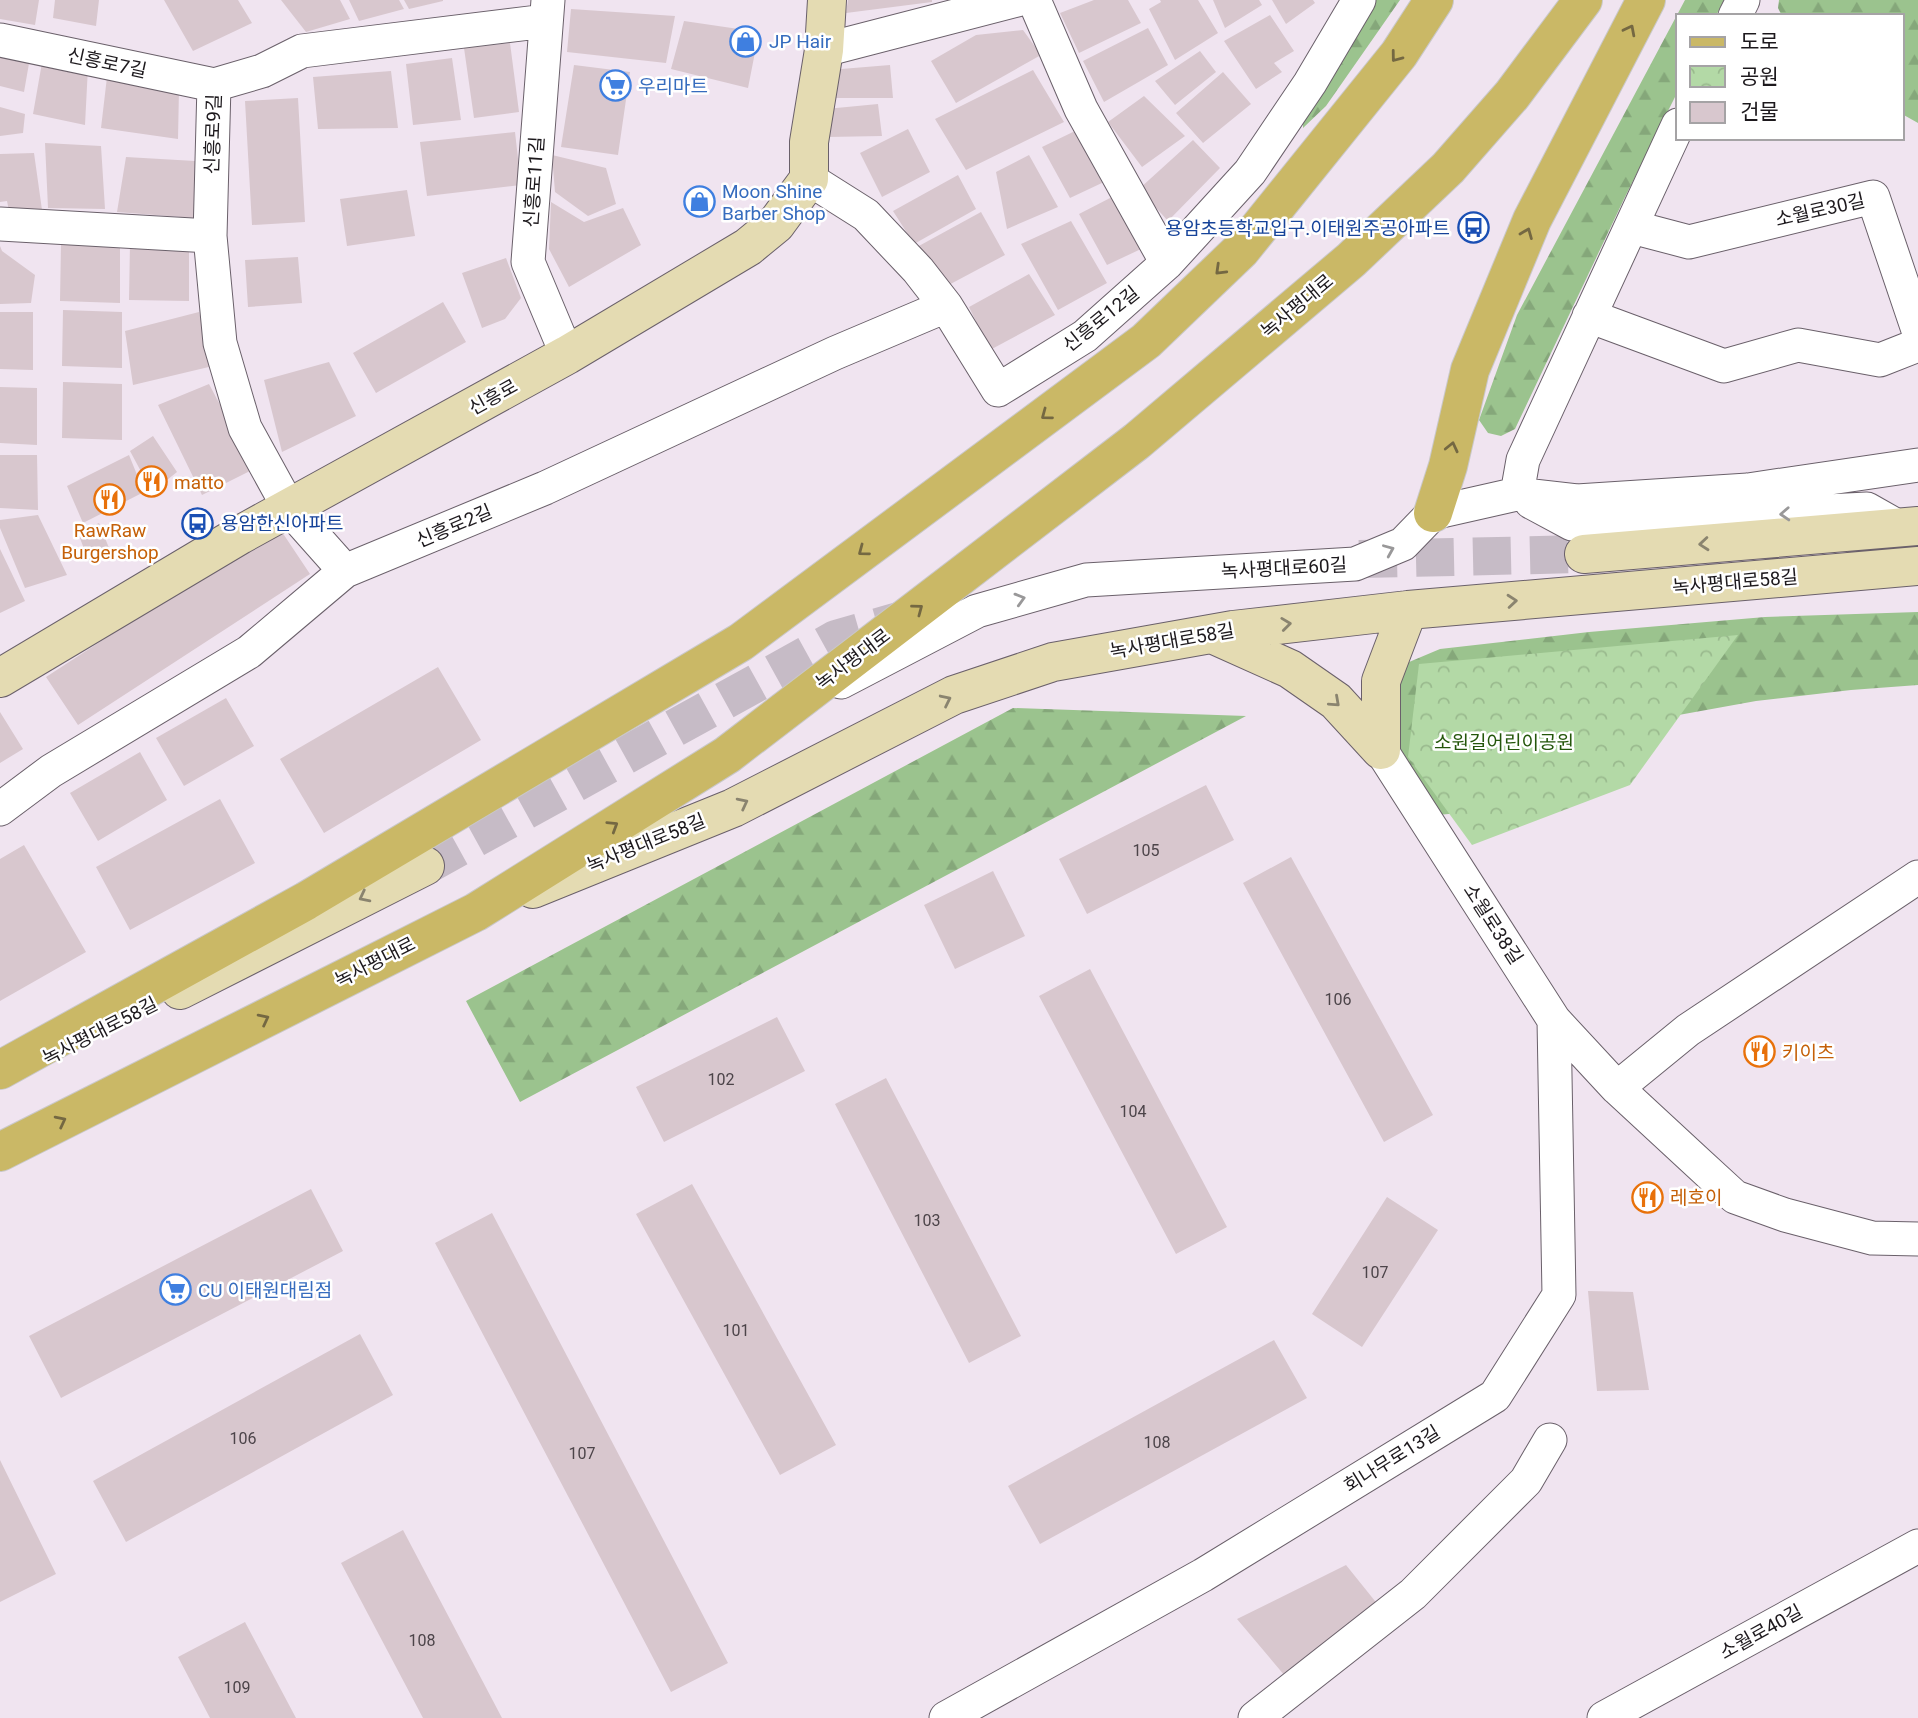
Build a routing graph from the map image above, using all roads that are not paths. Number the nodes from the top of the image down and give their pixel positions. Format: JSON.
{"nodes":[{"id":1,"x":490,"y":0,"type":"edge"},
{"id":2,"x":827,"y":0,"type":"edge"},
{"id":3,"x":1017,"y":0,"type":"edge"},
{"id":4,"x":1034,"y":0,"type":"edge"},
{"id":5,"x":1359,"y":0,"type":"edge"},
{"id":6,"x":1434,"y":0,"type":"edge"},
{"id":7,"x":1583,"y":0,"type":"edge"},
{"id":8,"x":1646,"y":0,"type":"edge"},
{"id":9,"x":547,"y":11,"type":"edge"},
{"id":10,"x":1557,"y":16,"type":"edge"},
{"id":11,"x":0,"y":40,"type":"edge"},
{"id":12,"x":824,"y":50,"type":"junction"},
{"id":13,"x":214,"y":85,"type":"junction"},
{"id":14,"x":1676,"y":129,"type":"edge"},
{"id":15,"x":809,"y":179,"type":"junction"},
{"id":16,"x":0,"y":224,"type":"edge"},
{"id":17,"x":1632,"y":227,"type":"junction"},
{"id":18,"x":210,"y":236,"type":"junction"},
{"id":19,"x":1167,"y":263,"type":"junction"},
{"id":20,"x":946,"y":306,"type":"junction"},
{"id":21,"x":1589,"y":316,"type":"junction"},
{"id":22,"x":1918,"y":330,"type":"edge"},
{"id":23,"x":1918,"y":345,"type":"edge"},
{"id":24,"x":567,"y":355,"type":"junction"},
{"id":25,"x":1918,"y":465,"type":"edge"},
{"id":26,"x":1517,"y":494,"type":"junction"},
{"id":27,"x":289,"y":508,"type":"junction"},
{"id":28,"x":1433,"y":513,"type":"junction"},
{"id":29,"x":1908,"y":526,"type":"edge"},
{"id":30,"x":1584,"y":554,"type":"tunnel mouth"},
{"id":31,"x":1918,"y":566,"type":"edge"},
{"id":32,"x":345,"y":571,"type":"junction"},
{"id":33,"x":1408,"y":610,"type":"junction"},
{"id":34,"x":1212,"y":634,"type":"junction"},
{"id":35,"x":0,"y":678,"type":"edge"},
{"id":36,"x":782,"y":712,"type":"junction"},
{"id":37,"x":1381,"y":750,"type":"junction"},
{"id":38,"x":0,"y":809,"type":"edge"},
{"id":39,"x":425,"y":866,"type":"tunnel mouth"},
{"id":40,"x":1918,"y":877,"type":"edge"},
{"id":41,"x":476,"y":912,"type":"junction"},
{"id":42,"x":1554,"y":1020,"type":"junction"},
{"id":43,"x":0,"y":1070,"type":"edge"},
{"id":44,"x":0,"y":1082,"type":"edge"},
{"id":45,"x":1617,"y":1088,"type":"junction"},
{"id":46,"x":0,"y":1152,"type":"edge"},
{"id":47,"x":1918,"y":1239,"type":"edge"},
{"id":48,"x":1550,"y":1440,"type":"dead end"},
{"id":49,"x":1918,"y":1546,"type":"edge"},
{"id":50,"x":946,"y":1718,"type":"edge"},
{"id":51,"x":1255,"y":1718,"type":"edge"},
{"id":52,"x":1604,"y":1718,"type":"edge"}],
"edges":[{"from":1,"to":9,"type":"street"},
{"from":2,"to":12,"type":"main road"},
{"from":3,"to":12,"type":"street"},
{"from":4,"to":19,"type":"street"},
{"from":5,"to":19,"type":"street","name":"신흥로12길"},
{"from":6,"to":43,"type":"main road","one_way":true},
{"from":7,"to":10,"type":"main road","name":"녹사평대로"},
{"from":28,"to":8,"type":"main road","one_way":true},
{"from":9,"to":13,"type":"street","name":"신흥로9길"},
{"from":9,"to":24,"type":"street","name":"신흥로11길"},
{"from":36,"to":10,"type":"main road","name":"녹사평대로","one_way":true},
{"from":11,"to":13,"type":"street","name":"신흥로7길"},
{"from":12,"to":15,"type":"main road"},
{"from":13,"to":18,"type":"street","name":"신흥로9길"},
{"from":14,"to":17,"type":"street"},
{"from":15,"to":20,"type":"street","name":"신흥로12길"},
{"from":15,"to":24,"type":"main road","name":"신흥로"},
{"from":16,"to":18,"type":"street"},
{"from":17,"to":21,"type":"street"},
{"from":17,"to":22,"type":"street","name":"소월로30길"},
{"from":18,"to":27,"type":"street","name":"신흥로9길"},
{"from":19,"to":20,"type":"street","name":"신흥로12길"},
{"from":20,"to":32,"type":"street","name":"신흥로2길"},
{"from":21,"to":23,"type":"street"},
{"from":21,"to":26,"type":"street"},
{"from":24,"to":27,"type":"main road","name":"신흥로"},
{"from":25,"to":26,"type":"street"},
{"from":26,"to":28,"type":"street"},
{"from":29,"to":26,"type":"street","one_way":true},
{"from":27,"to":32,"type":"street","name":"신흥로9길"},
{"from":27,"to":35,"type":"main road","name":"신흥로"},
{"from":36,"to":28,"type":"street","name":"녹사평대로60길","one_way":true},
{"from":29,"to":30,"type":"main road","one_way":true},
{"from":33,"to":31,"type":"main road","name":"녹사평대로58길","one_way":true},
{"from":32,"to":38,"type":"street","name":"신흥로2길"},
{"from":34,"to":33,"type":"main road","name":"녹사평대로58길","one_way":true},
{"from":33,"to":37,"type":"main road"},
{"from":34,"to":37,"type":"main road","one_way":true},
{"from":41,"to":34,"type":"main road","name":"녹사평대로58길","one_way":true},
{"from":41,"to":36,"type":"main road","name":"녹사평대로","one_way":true},
{"from":37,"to":42,"type":"street","name":"소월로38길"},
{"from":39,"to":44,"type":"main road","name":"녹사평대로58길","one_way":true},
{"from":40,"to":45,"type":"street"},
{"from":46,"to":41,"type":"main road","name":"녹사평대로","one_way":true},
{"from":42,"to":45,"type":"street","name":"소월로38길"},
{"from":42,"to":50,"type":"street","name":"회나무로13길"},
{"from":45,"to":47,"type":"street","name":"소월로38길"},
{"from":48,"to":51,"type":"street"},
{"from":49,"to":52,"type":"street","name":"소월로40길"}]}
